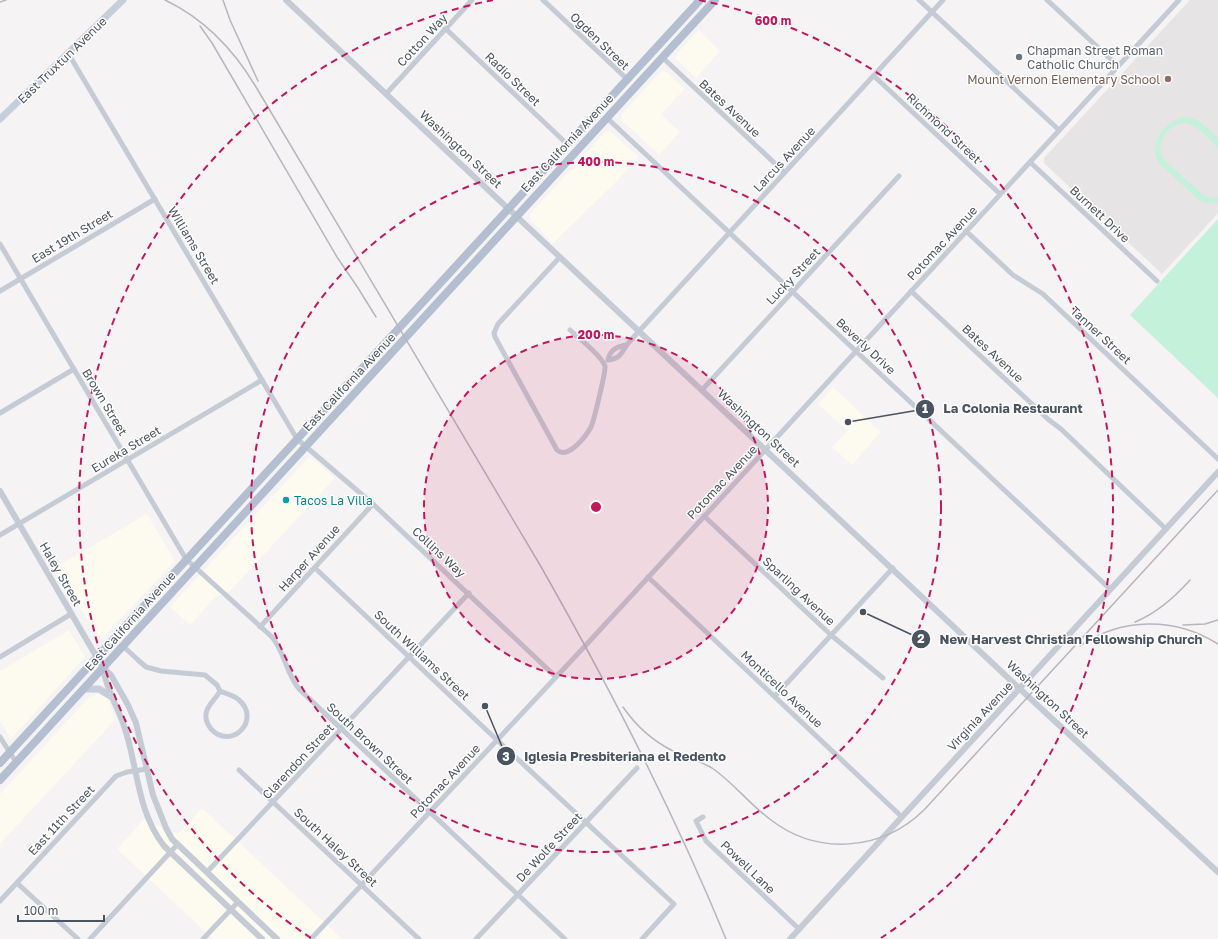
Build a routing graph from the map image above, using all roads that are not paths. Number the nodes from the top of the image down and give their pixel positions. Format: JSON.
{"nodes":[{"id":1,"x":123,"y":0,"type":"edge"},
{"id":2,"x":286,"y":0,"type":"edge"},
{"id":3,"x":472,"y":0,"type":"edge"},
{"id":4,"x":543,"y":0,"type":"edge"},
{"id":5,"x":700,"y":0,"type":"edge"},
{"id":6,"x":710,"y":0,"type":"edge"},
{"id":7,"x":715,"y":0,"type":"edge"},
{"id":8,"x":919,"y":0,"type":"edge"},
{"id":9,"x":943,"y":0,"type":"edge"},
{"id":10,"x":1047,"y":0,"type":"edge"},
{"id":11,"x":1179,"y":0,"type":"edge"},
{"id":12,"x":932,"y":12,"type":"junction"},
{"id":13,"x":688,"y":13,"type":"junction"},
{"id":14,"x":694,"y":23,"type":"junction"},
{"id":15,"x":446,"y":29,"type":"junction"},
{"id":16,"x":68,"y":53,"type":"junction"},
{"id":17,"x":662,"y":57,"type":"junction"},
{"id":18,"x":1118,"y":66,"type":"junction"},
{"id":19,"x":874,"y":76,"type":"junction"},
{"id":20,"x":626,"y":79,"type":"junction"},
{"id":21,"x":386,"y":94,"type":"junction"},
{"id":22,"x":607,"y":118,"type":"junction"},
{"id":23,"x":0,"y":120,"type":"edge"},
{"id":24,"x":1059,"y":130,"type":"junction"},
{"id":25,"x":567,"y":144,"type":"junction"},
{"id":26,"x":1030,"y":162,"type":"junction"},
{"id":27,"x":784,"y":172,"type":"junction"},
{"id":28,"x":899,"y":176,"type":"dead end"},
{"id":29,"x":1000,"y":194,"type":"junction"},
{"id":30,"x":155,"y":199,"type":"junction"},
{"id":31,"x":508,"y":209,"type":"junction"},
{"id":32,"x":516,"y":216,"type":"junction"},
{"id":33,"x":966,"y":231,"type":"junction"},
{"id":34,"x":729,"y":232,"type":"junction"},
{"id":35,"x":0,"y":244,"type":"edge"},
{"id":36,"x":560,"y":257,"type":"junction"},
{"id":37,"x":21,"y":279,"type":"junction"},
{"id":38,"x":1157,"y":281,"type":"dead end"},
{"id":39,"x":911,"y":290,"type":"junction"},
{"id":40,"x":0,"y":291,"type":"edge"},
{"id":41,"x":793,"y":292,"type":"junction"},
{"id":42,"x":570,"y":330,"type":"dead end"},
{"id":43,"x":639,"y":331,"type":"junction"},
{"id":44,"x":626,"y":345,"type":"junction"},
{"id":45,"x":856,"y":351,"type":"junction"},
{"id":46,"x":605,"y":361,"type":"junction"},
{"id":47,"x":74,"y":369,"type":"junction"},
{"id":48,"x":262,"y":380,"type":"junction"},
{"id":49,"x":702,"y":390,"type":"junction"},
{"id":50,"x":0,"y":413,"type":"edge"},
{"id":51,"x":297,"y":439,"type":"junction"},
{"id":52,"x":306,"y":446,"type":"junction"},
{"id":53,"x":765,"y":449,"type":"junction"},
{"id":54,"x":1218,"y":459,"type":"edge"},
{"id":55,"x":128,"y":460,"type":"junction"},
{"id":56,"x":1218,"y":472,"type":"edge"},
{"id":57,"x":0,"y":491,"type":"edge"},
{"id":58,"x":373,"y":504,"type":"junction"},
{"id":59,"x":704,"y":516,"type":"junction"},
{"id":60,"x":19,"y":524,"type":"junction"},
{"id":61,"x":1166,"y":528,"type":"junction"},
{"id":62,"x":0,"y":535,"type":"edge"},
{"id":63,"x":186,"y":559,"type":"junction"},
{"id":64,"x":195,"y":567,"type":"junction"},
{"id":65,"x":314,"y":568,"type":"junction"},
{"id":66,"x":892,"y":568,"type":"junction"},
{"id":67,"x":648,"y":577,"type":"junction"},
{"id":68,"x":1110,"y":589,"type":"junction"},
{"id":69,"x":469,"y":593,"type":"junction"},
{"id":70,"x":71,"y":614,"type":"junction"},
{"id":71,"x":260,"y":627,"type":"junction"},
{"id":72,"x":831,"y":635,"type":"junction"},
{"id":73,"x":123,"y":646,"type":"junction"},
{"id":74,"x":410,"y":656,"type":"junction"},
{"id":75,"x":0,"y":657,"type":"edge"},
{"id":76,"x":96,"y":658,"type":"junction"},
{"id":77,"x":103,"y":668,"type":"junction"},
{"id":78,"x":556,"y":677,"type":"junction"},
{"id":79,"x":883,"y":678,"type":"dead end"},
{"id":80,"x":84,"y":689,"type":"junction"},
{"id":81,"x":1020,"y":689,"type":"junction"},
{"id":82,"x":220,"y":691,"type":"junction"},
{"id":83,"x":775,"y":696,"type":"junction"},
{"id":84,"x":112,"y":697,"type":"junction"},
{"id":85,"x":341,"y":729,"type":"junction"},
{"id":86,"x":0,"y":737,"type":"edge"},
{"id":87,"x":497,"y":740,"type":"junction"},
{"id":88,"x":9,"y":752,"type":"junction"},
{"id":89,"x":0,"y":762,"type":"edge"},
{"id":90,"x":16,"y":762,"type":"junction"},
{"id":91,"x":637,"y":768,"type":"dead end"},
{"id":92,"x":146,"y":769,"type":"junction"},
{"id":93,"x":238,"y":770,"type":"dead end"},
{"id":94,"x":135,"y":771,"type":"junction"},
{"id":95,"x":0,"y":780,"type":"edge"},
{"id":96,"x":273,"y":802,"type":"junction"},
{"id":97,"x":430,"y":812,"type":"junction"},
{"id":98,"x":704,"y":817,"type":"dead end"},
{"id":99,"x":902,"y":817,"type":"junction"},
{"id":100,"x":586,"y":822,"type":"junction"},
{"id":101,"x":177,"y":845,"type":"junction"},
{"id":102,"x":170,"y":852,"type":"junction"},
{"id":103,"x":207,"y":872,"type":"junction"},
{"id":104,"x":1218,"y":872,"type":"edge"},
{"id":105,"x":17,"y":883,"type":"junction"},
{"id":106,"x":361,"y":885,"type":"junction"},
{"id":107,"x":518,"y":894,"type":"junction"},
{"id":108,"x":0,"y":901,"type":"edge"},
{"id":109,"x":238,"y":902,"type":"junction"},
{"id":110,"x":231,"y":910,"type":"junction"},
{"id":111,"x":798,"y":929,"type":"junction"},
{"id":112,"x":78,"y":939,"type":"edge"},
{"id":113,"x":90,"y":939,"type":"edge"},
{"id":114,"x":203,"y":939,"type":"edge"},
{"id":115,"x":262,"y":939,"type":"edge"},
{"id":116,"x":277,"y":939,"type":"edge"},
{"id":117,"x":311,"y":939,"type":"edge"},
{"id":118,"x":419,"y":939,"type":"edge"},
{"id":119,"x":476,"y":939,"type":"edge"},
{"id":120,"x":565,"y":939,"type":"edge"},
{"id":121,"x":642,"y":939,"type":"edge"},
{"id":122,"x":790,"y":939,"type":"edge"}],
"edges":[{"from":1,"to":16,"type":"main road","name":"East Truxtun Avenue"},
{"from":2,"to":21,"type":"street","name":"Washington Street"},
{"from":3,"to":15,"type":"street","name":"Cotton Way"},
{"from":4,"to":20,"type":"street","name":"Ogden Street"},
{"from":5,"to":13,"type":"main road","name":"East California Avenue"},
{"from":6,"to":14,"type":"main road"},
{"from":7,"to":14,"type":"main road","name":"East California Avenue"},
{"from":8,"to":12,"type":"street"},
{"from":9,"to":12,"type":"street","name":"Larcus Avenue"},
{"from":10,"to":18,"type":"street"},
{"from":11,"to":18,"type":"street","name":"Potomac Avenue"},
{"from":12,"to":19,"type":"street","name":"Larcus Avenue"},
{"from":12,"to":24,"type":"street"},
{"from":13,"to":17,"type":"main road"},
{"from":13,"to":20,"type":"main road","name":"East California Avenue"},
{"from":14,"to":17,"type":"main road","name":"East California Avenue"},
{"from":15,"to":21,"type":"street","name":"Cotton Way"},
{"from":15,"to":25,"type":"street","name":"Radio Street"},
{"from":16,"to":23,"type":"main road","name":"East Truxtun Avenue"},
{"from":16,"to":30,"type":"street","name":"Williams Street"},
{"from":17,"to":22,"type":"main road","name":"East California Avenue"},
{"from":17,"to":27,"type":"street","name":"Bates Avenue"},
{"from":18,"to":24,"type":"street","name":"Potomac Avenue"},
{"from":19,"to":27,"type":"street","name":"Larcus Avenue"},
{"from":19,"to":29,"type":"street","name":"Richmond Street"},
{"from":20,"to":25,"type":"main road","name":"East California Avenue"},
{"from":21,"to":31,"type":"street","name":"Washington Street"},
{"from":22,"to":32,"type":"main road","name":"East California Avenue"},
{"from":22,"to":34,"type":"street","name":"Beverly Drive"},
{"from":24,"to":26,"type":"street","name":"Potomac Avenue"},
{"from":25,"to":31,"type":"main road","name":"East California Avenue"},
{"from":26,"to":29,"type":"street","name":"Potomac Avenue"},
{"from":26,"to":38,"type":"street","name":"Burnett Drive"},
{"from":27,"to":34,"type":"street","name":"Larcus Avenue"},
{"from":28,"to":41,"type":"street","name":"Lucky Street"},
{"from":29,"to":33,"type":"street","name":"Potomac Avenue"},
{"from":30,"to":37,"type":"street","name":"East 19th Street"},
{"from":30,"to":48,"type":"street","name":"Williams Street"},
{"from":31,"to":32,"type":"street","name":"Washington Street"},
{"from":31,"to":51,"type":"main road","name":"East California Avenue"},
{"from":32,"to":36,"type":"street","name":"Washington Street"},
{"from":32,"to":52,"type":"main road","name":"East California Avenue"},
{"from":33,"to":39,"type":"street","name":"Potomac Avenue"},
{"from":33,"to":54,"type":"street","name":"Tanner Street"},
{"from":34,"to":41,"type":"street","name":"Beverly Drive"},
{"from":34,"to":43,"type":"street","name":"Larcus Avenue"},
{"from":35,"to":37,"type":"street","name":"Brown Street"},
{"from":36,"to":43,"type":"street","name":"Washington Street"},
{"from":36,"to":46,"type":"street"},
{"from":37,"to":40,"type":"street","name":"East 19th Street"},
{"from":37,"to":47,"type":"street","name":"Brown Street"},
{"from":39,"to":45,"type":"street","name":"Potomac Avenue"},
{"from":39,"to":61,"type":"street","name":"Bates Avenue"},
{"from":41,"to":45,"type":"street","name":"Beverly Drive"},
{"from":41,"to":49,"type":"street","name":"Lucky Street"},
{"from":42,"to":46,"type":"street"},
{"from":43,"to":44,"type":"street","name":"Larcus Avenue"},
{"from":43,"to":49,"type":"street","name":"Washington Street"},
{"from":44,"to":46,"type":"street"},
{"from":44,"to":46,"type":"street","name":"Larcus Avenue"},
{"from":45,"to":53,"type":"street","name":"Potomac Avenue"},
{"from":45,"to":68,"type":"street","name":"Beverly Drive"},
{"from":47,"to":50,"type":"street"},
{"from":47,"to":55,"type":"street","name":"Brown Street"},
{"from":48,"to":51,"type":"street","name":"Williams Street"},
{"from":48,"to":55,"type":"street","name":"Eureka Street"},
{"from":49,"to":53,"type":"street","name":"Washington Street"},
{"from":51,"to":52,"type":"street","name":"Williams Street"},
{"from":51,"to":63,"type":"main road","name":"East California Avenue"},
{"from":52,"to":58,"type":"street","name":"Collins Way"},
{"from":52,"to":64,"type":"main road","name":"East California Avenue"},
{"from":53,"to":59,"type":"street","name":"Potomac Avenue"},
{"from":53,"to":66,"type":"street","name":"Washington Street"},
{"from":55,"to":60,"type":"street","name":"Eureka Street"},
{"from":55,"to":63,"type":"street","name":"Brown Street"},
{"from":56,"to":61,"type":"street","name":"Virginia Avenue"},
{"from":57,"to":60,"type":"street","name":"Haley Street"},
{"from":58,"to":65,"type":"street","name":"Harper Avenue"},
{"from":58,"to":69,"type":"street","name":"Collins Way"},
{"from":59,"to":67,"type":"street","name":"Potomac Avenue"},
{"from":59,"to":72,"type":"street","name":"Sparling Avenue"},
{"from":60,"to":62,"type":"street","name":"Eureka Street"},
{"from":60,"to":70,"type":"street","name":"Haley Street"},
{"from":61,"to":68,"type":"street","name":"Virginia Avenue"},
{"from":63,"to":64,"type":"street","name":"Brown Street"},
{"from":63,"to":76,"type":"main road","name":"East California Avenue"},
{"from":64,"to":71,"type":"street","name":"South Brown Street"},
{"from":64,"to":73,"type":"main road","name":"East California Avenue"},
{"from":65,"to":71,"type":"street","name":"Harper Avenue"},
{"from":65,"to":74,"type":"street","name":"South Williams Street"},
{"from":66,"to":72,"type":"street"},
{"from":66,"to":81,"type":"street","name":"Washington Street"},
{"from":67,"to":78,"type":"street","name":"Potomac Avenue"},
{"from":67,"to":83,"type":"street","name":"Monticello Avenue"},
{"from":68,"to":81,"type":"street","name":"Virginia Avenue"},
{"from":69,"to":74,"type":"street","name":"Clarendon Street"},
{"from":69,"to":78,"type":"street","name":"Collins Way"},
{"from":70,"to":75,"type":"street"},
{"from":70,"to":76,"type":"street","name":"Haley Street"},
{"from":71,"to":85,"type":"street","name":"South Brown Street"},
{"from":72,"to":79,"type":"street","name":"Sparling Avenue"},
{"from":72,"to":83,"type":"street"},
{"from":73,"to":77,"type":"main road","name":"East California Avenue"},
{"from":73,"to":82,"type":"street"},
{"from":74,"to":85,"type":"street","name":"Clarendon Street"},
{"from":74,"to":87,"type":"street","name":"South Williams Street"},
{"from":76,"to":77,"type":"street","name":"Haley Street"},
{"from":76,"to":88,"type":"main road","name":"East California Avenue"},
{"from":77,"to":80,"type":"main road","name":"East California Avenue"},
{"from":77,"to":84,"type":"street"},
{"from":77,"to":92,"type":"street","name":"Haley Street"},
{"from":78,"to":87,"type":"street","name":"Potomac Avenue"},
{"from":80,"to":84,"type":"main road"},
{"from":80,"to":90,"type":"main road","name":"East California Avenue"},
{"from":81,"to":99,"type":"street","name":"Virginia Avenue"},
{"from":81,"to":104,"type":"street","name":"Washington Street"},
{"from":82,"to":82,"type":"street"},
{"from":83,"to":99,"type":"street","name":"Monticello Avenue"},
{"from":84,"to":94,"type":"street"},
{"from":85,"to":96,"type":"street","name":"Clarendon Street"},
{"from":85,"to":97,"type":"street","name":"South Brown Street"},
{"from":86,"to":88,"type":"street"},
{"from":87,"to":97,"type":"street","name":"Potomac Avenue"},
{"from":87,"to":100,"type":"street","name":"South Williams Street"},
{"from":88,"to":89,"type":"main road","name":"East California Avenue"},
{"from":88,"to":90,"type":"street"},
{"from":90,"to":95,"type":"main road","name":"East California Avenue"},
{"from":91,"to":100,"type":"street","name":"De Wolfe Street"},
{"from":92,"to":94,"type":"street","name":"East 11th Street"},
{"from":92,"to":101,"type":"street","name":"Haley Street"},
{"from":93,"to":96,"type":"street","name":"South Haley Street"},
{"from":94,"to":102,"type":"street"},
{"from":94,"to":105,"type":"street","name":"East 11th Street"},
{"from":96,"to":103,"type":"street","name":"Clarendon Street"},
{"from":96,"to":106,"type":"street","name":"South Haley Street"},
{"from":97,"to":106,"type":"street","name":"Potomac Avenue"},
{"from":97,"to":107,"type":"street","name":"South Brown Street"},
{"from":98,"to":111,"type":"street","name":"Powell Lane"},
{"from":99,"to":111,"type":"street","name":"Virginia Avenue"},
{"from":100,"to":107,"type":"street","name":"De Wolfe Street"},
{"from":100,"to":121,"type":"street","name":"South Williams Street"},
{"from":101,"to":102,"type":"street"},
{"from":101,"to":103,"type":"street","name":"Haley Street"},
{"from":102,"to":110,"type":"street"},
{"from":102,"to":113,"type":"street"},
{"from":103,"to":109,"type":"street","name":"Haley Street"},
{"from":105,"to":108,"type":"street","name":"East 11th Street"},
{"from":105,"to":112,"type":"street"},
{"from":106,"to":117,"type":"street","name":"Potomac Avenue"},
{"from":106,"to":118,"type":"street","name":"South Haley Street"},
{"from":107,"to":119,"type":"street","name":"De Wolfe Street"},
{"from":107,"to":120,"type":"street","name":"South Brown Street"},
{"from":109,"to":110,"type":"street"},
{"from":109,"to":116,"type":"street","name":"Haley Street"},
{"from":110,"to":114,"type":"street"},
{"from":110,"to":115,"type":"street"},
{"from":111,"to":122,"type":"street","name":"Virginia Avenue"}]}
